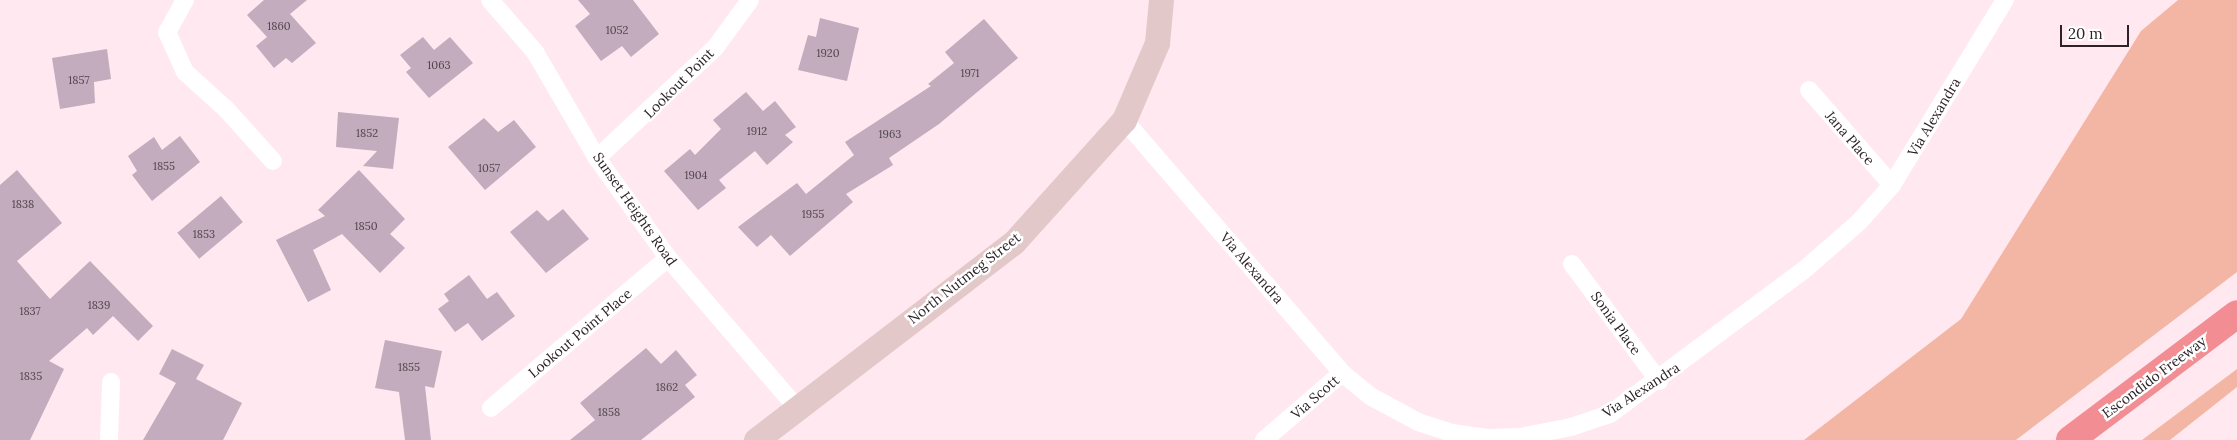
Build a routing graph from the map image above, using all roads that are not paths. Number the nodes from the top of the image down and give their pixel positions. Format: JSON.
{"nodes":[{"id":1,"x":185,"y":0,"type":"edge"},
{"id":2,"x":490,"y":0,"type":"edge"},
{"id":3,"x":750,"y":0,"type":"edge"},
{"id":4,"x":1161,"y":0,"type":"edge"},
{"id":5,"x":2005,"y":0,"type":"edge"},
{"id":6,"x":1809,"y":90,"type":"dead end"},
{"id":7,"x":1124,"y":120,"type":"junction"},
{"id":8,"x":597,"y":158,"type":"junction"},
{"id":9,"x":273,"y":161,"type":"dead end"},
{"id":10,"x":1892,"y":185,"type":"junction"},
{"id":11,"x":668,"y":258,"type":"junction"},
{"id":12,"x":1572,"y":264,"type":"dead end"},
{"id":13,"x":2237,"y":314,"type":"edge"},
{"id":14,"x":1342,"y":373,"type":"junction"},
{"id":15,"x":1659,"y":381,"type":"junction"},
{"id":16,"x":111,"y":382,"type":"dead end"},
{"id":17,"x":796,"y":407,"type":"junction"},
{"id":18,"x":491,"y":408,"type":"dead end"},
{"id":19,"x":109,"y":440,"type":"edge"},
{"id":20,"x":756,"y":440,"type":"edge"},
{"id":21,"x":1264,"y":440,"type":"edge"},
{"id":22,"x":2070,"y":440,"type":"edge"}],
"edges":[{"from":1,"to":9,"type":"street"},
{"from":2,"to":8,"type":"street","name":"Sunset Heights Road"},
{"from":3,"to":8,"type":"street","name":"Lookout Point"},
{"from":4,"to":7,"type":"street","name":"North Nutmeg Street"},
{"from":5,"to":10,"type":"street","name":"Via Alexandra"},
{"from":6,"to":10,"type":"street","name":"Jana Place"},
{"from":7,"to":14,"type":"street","name":"Via Alexandra"},
{"from":7,"to":17,"type":"street","name":"North Nutmeg Street"},
{"from":8,"to":11,"type":"street","name":"Sunset Heights Road"},
{"from":10,"to":15,"type":"street","name":"Via Alexandra"},
{"from":11,"to":17,"type":"street","name":"Sunset Heights Road"},
{"from":11,"to":18,"type":"street","name":"Lookout Point Place"},
{"from":12,"to":15,"type":"street","name":"Sonia Place"},
{"from":13,"to":22,"type":"highway","name":"Escondido Freeway"},
{"from":14,"to":15,"type":"street","name":"Via Alexandra"},
{"from":14,"to":21,"type":"street","name":"Via Scott"},
{"from":16,"to":19,"type":"street"},
{"from":17,"to":20,"type":"street","name":"North Nutmeg Street"}]}
